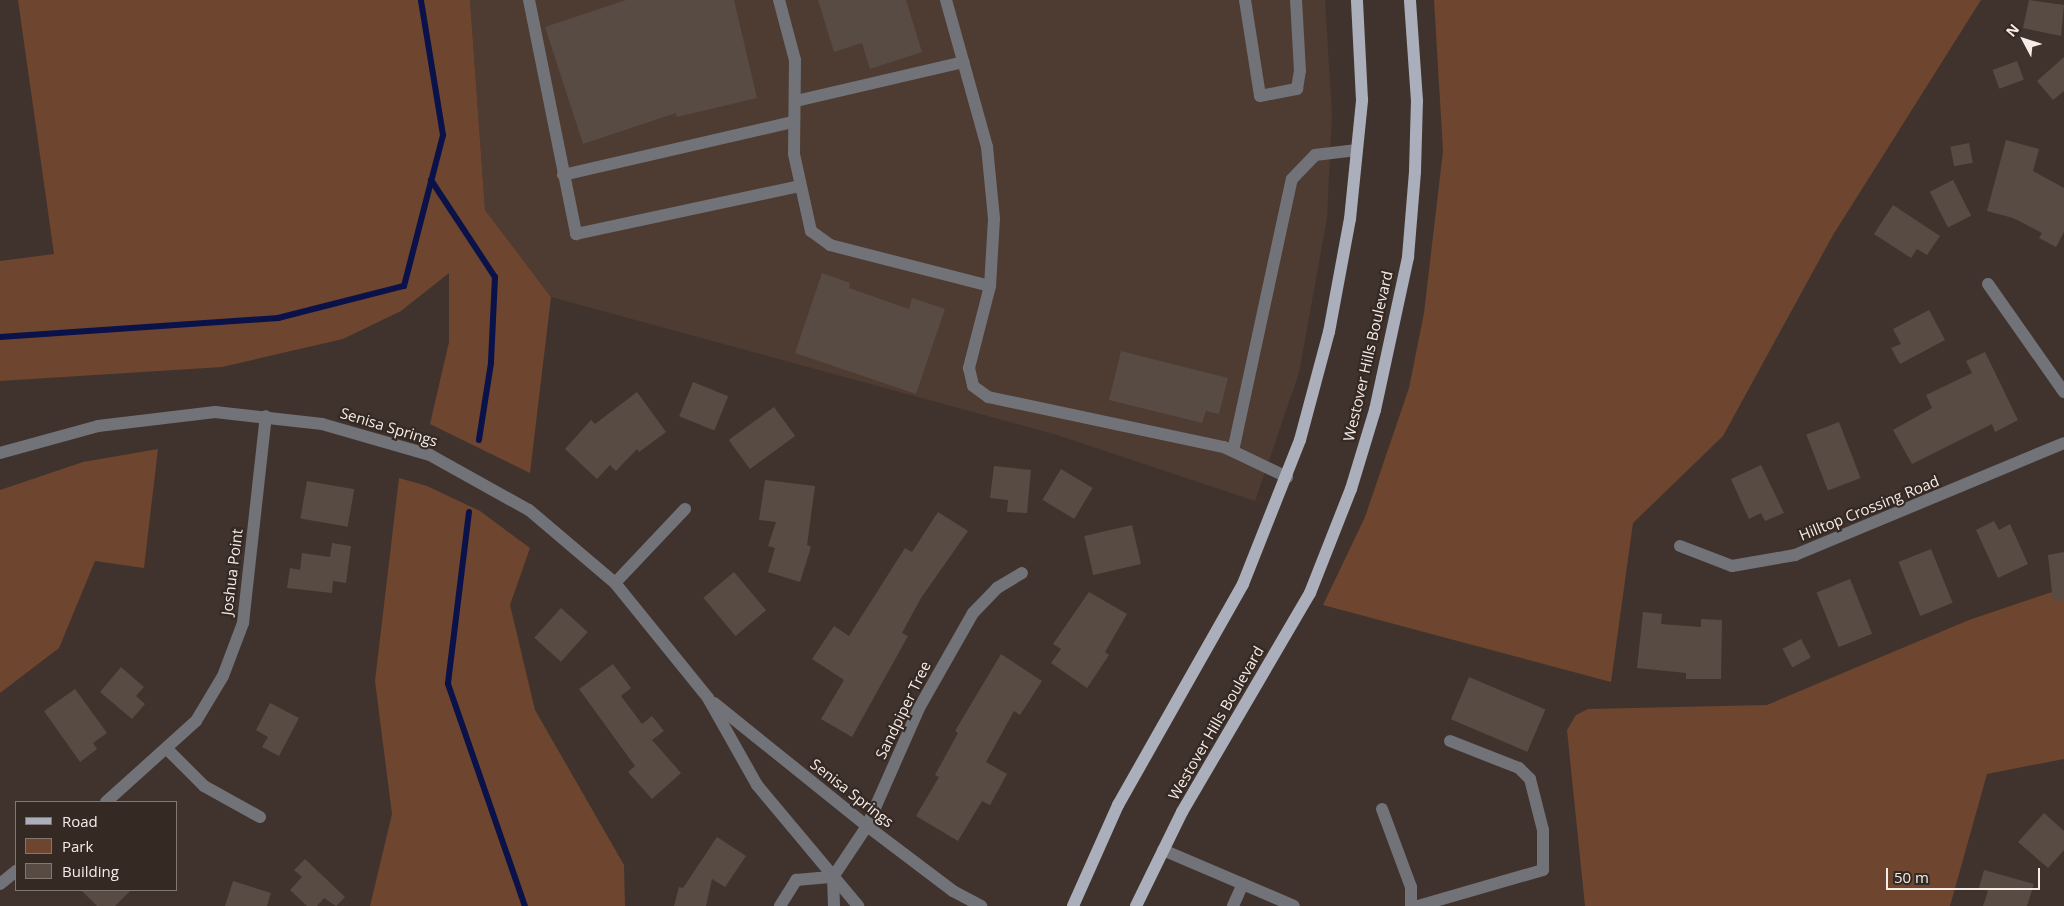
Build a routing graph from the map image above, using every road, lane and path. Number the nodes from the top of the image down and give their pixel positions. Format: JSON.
{"nodes":[{"id":1,"x":529,"y":0,"type":"edge"},
{"id":2,"x":779,"y":0,"type":"edge"},
{"id":3,"x":946,"y":0,"type":"edge"},
{"id":4,"x":1245,"y":0,"type":"edge"},
{"id":5,"x":1296,"y":0,"type":"edge"},
{"id":6,"x":1357,"y":0,"type":"edge"},
{"id":7,"x":1410,"y":0,"type":"edge"},
{"id":8,"x":964,"y":62,"type":"junction"},
{"id":9,"x":796,"y":101,"type":"junction"},
{"id":10,"x":793,"y":122,"type":"junction"},
{"id":11,"x":1357,"y":150,"type":"junction"},
{"id":12,"x":563,"y":175,"type":"junction"},
{"id":13,"x":800,"y":186,"type":"junction"},
{"id":14,"x":1988,"y":284,"type":"dead end"},
{"id":15,"x":990,"y":286,"type":"junction"},
{"id":16,"x":2064,"y":392,"type":"edge"},
{"id":17,"x":266,"y":416,"type":"junction"},
{"id":18,"x":2064,"y":443,"type":"edge"},
{"id":19,"x":1233,"y":451,"type":"junction"},
{"id":20,"x":0,"y":453,"type":"edge"},
{"id":21,"x":1287,"y":477,"type":"junction"},
{"id":22,"x":685,"y":509,"type":"dead end"},
{"id":23,"x":1680,"y":546,"type":"dead end"},
{"id":24,"x":1022,"y":573,"type":"dead end"},
{"id":25,"x":615,"y":583,"type":"junction"},
{"id":26,"x":708,"y":698,"type":"junction"},
{"id":27,"x":1450,"y":741,"type":"dead end"},
{"id":28,"x":168,"y":750,"type":"junction"},
{"id":29,"x":107,"y":801,"type":"edge"},
{"id":30,"x":1382,"y":809,"type":"dead end"},
{"id":31,"x":260,"y":817,"type":"dead end"},
{"id":32,"x":867,"y":826,"type":"junction"},
{"id":33,"x":1163,"y":850,"type":"junction"},
{"id":34,"x":15,"y":872,"type":"edge"},
{"id":35,"x":833,"y":878,"type":"junction"},
{"id":36,"x":0,"y":884,"type":"edge"},
{"id":37,"x":1243,"y":884,"type":"junction"},
{"id":38,"x":780,"y":906,"type":"edge"},
{"id":39,"x":834,"y":906,"type":"edge"},
{"id":40,"x":858,"y":906,"type":"edge"},
{"id":41,"x":981,"y":906,"type":"edge"},
{"id":42,"x":1072,"y":906,"type":"edge"},
{"id":43,"x":1136,"y":906,"type":"edge"},
{"id":44,"x":1233,"y":906,"type":"edge"},
{"id":45,"x":1294,"y":906,"type":"edge"},
{"id":46,"x":1411,"y":906,"type":"edge"},
{"id":47,"x":1418,"y":906,"type":"edge"}],
"edges":[{"from":1,"to":12,"type":"street"},
{"from":2,"to":9,"type":"street"},
{"from":3,"to":8,"type":"street"},
{"from":4,"to":5,"type":"street"},
{"from":6,"to":11,"type":"main road"},
{"from":7,"to":33,"type":"main road","name":"Westover Hills Boulevard"},
{"from":8,"to":9,"type":"street"},
{"from":8,"to":15,"type":"street"},
{"from":9,"to":10,"type":"street"},
{"from":10,"to":12,"type":"street"},
{"from":10,"to":13,"type":"street"},
{"from":11,"to":19,"type":"street"},
{"from":11,"to":21,"type":"main road"},
{"from":12,"to":13,"type":"street"},
{"from":13,"to":15,"type":"street"},
{"from":14,"to":16,"type":"street"},
{"from":15,"to":19,"type":"street"},
{"from":17,"to":20,"type":"street","name":"Senisa Springs"},
{"from":17,"to":25,"type":"street","name":"Senisa Springs"},
{"from":17,"to":28,"type":"street","name":"Joshua Point"},
{"from":18,"to":23,"type":"street","name":"Hilltop Crossing Road"},
{"from":19,"to":21,"type":"street"},
{"from":21,"to":42,"type":"main road"},
{"from":22,"to":25,"type":"street"},
{"from":24,"to":32,"type":"street","name":"Sandpiper Tree"},
{"from":25,"to":26,"type":"street","name":"Senisa Springs"},
{"from":26,"to":32,"type":"street","name":"Senisa Springs"},
{"from":26,"to":35,"type":"street","name":"Senisa Springs"},
{"from":27,"to":47,"type":"street"},
{"from":28,"to":29,"type":"street","name":"Joshua Point"},
{"from":28,"to":31,"type":"street"},
{"from":30,"to":46,"type":"street"},
{"from":32,"to":35,"type":"street","name":"Sandpiper Tree"},
{"from":32,"to":41,"type":"street","name":"Senisa Springs"},
{"from":33,"to":37,"type":"street"},
{"from":33,"to":43,"type":"main road","name":"Westover Hills Boulevard"},
{"from":34,"to":36,"type":"street"},
{"from":35,"to":38,"type":"street"},
{"from":35,"to":39,"type":"street"},
{"from":35,"to":40,"type":"street","name":"Senisa Springs"},
{"from":37,"to":44,"type":"street"},
{"from":37,"to":45,"type":"street"}]}
